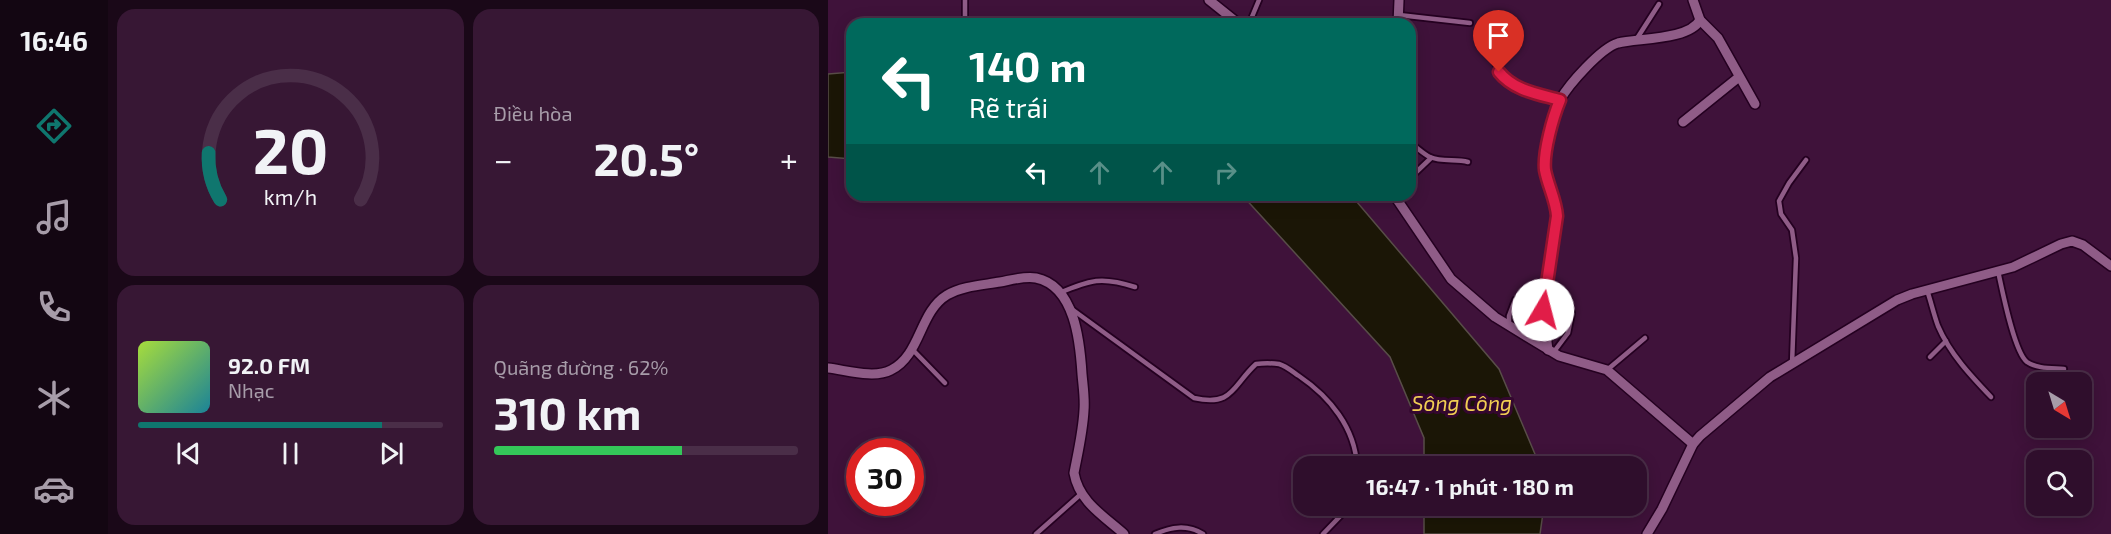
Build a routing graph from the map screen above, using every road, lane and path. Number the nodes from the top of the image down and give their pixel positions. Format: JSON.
{"nodes":[{"id":1,"x":965,"y":0,"type":"edge"},
{"id":2,"x":1209,"y":0,"type":"edge"},
{"id":3,"x":1259,"y":0,"type":"edge"},
{"id":4,"x":1399,"y":0,"type":"edge"},
{"id":5,"x":1693,"y":0,"type":"edge"},
{"id":6,"x":1659,"y":4,"type":"dead end"},
{"id":7,"x":965,"y":18,"type":"edge"},
{"id":8,"x":1232,"y":18,"type":"edge"},
{"id":9,"x":1252,"y":18,"type":"edge"},
{"id":10,"x":1399,"y":18,"type":"edge"},
{"id":11,"x":1416,"y":20,"type":"edge"},
{"id":12,"x":1700,"y":20,"type":"junction"},
{"id":13,"x":1470,"y":23,"type":"dead end"},
{"id":14,"x":1635,"y":40,"type":"junction"},
{"id":15,"x":1495,"y":63,"type":"dead end"},
{"id":16,"x":1739,"y":77,"type":"junction"},
{"id":17,"x":1560,"y":100,"type":"junction"},
{"id":18,"x":1755,"y":104,"type":"dead end"},
{"id":19,"x":1683,"y":122,"type":"dead end"},
{"id":20,"x":1416,"y":147,"type":"edge"},
{"id":21,"x":1431,"y":158,"type":"junction"},
{"id":22,"x":1806,"y":160,"type":"dead end"},
{"id":23,"x":1468,"y":162,"type":"dead end"},
{"id":24,"x":1416,"y":172,"type":"edge"},
{"id":25,"x":1398,"y":201,"type":"edge"},
{"id":26,"x":2111,"y":266,"type":"edge"},
{"id":27,"x":1998,"y":272,"type":"junction"},
{"id":28,"x":1135,"y":287,"type":"dead end"},
{"id":29,"x":1927,"y":290,"type":"junction"},
{"id":30,"x":1059,"y":293,"type":"junction"},
{"id":31,"x":1515,"y":300,"type":"dead end"},
{"id":32,"x":1068,"y":306,"type":"junction"},
{"id":33,"x":1572,"y":313,"type":"dead end"},
{"id":34,"x":1509,"y":327,"type":"junction"},
{"id":35,"x":1645,"y":338,"type":"dead end"},
{"id":36,"x":1947,"y":341,"type":"junction"},
{"id":37,"x":911,"y":348,"type":"junction"},
{"id":38,"x":1550,"y":351,"type":"junction"},
{"id":39,"x":1930,"y":357,"type":"dead end"},
{"id":40,"x":1792,"y":364,"type":"junction"},
{"id":41,"x":828,"y":368,"type":"edge"},
{"id":42,"x":2064,"y":369,"type":"dead end"},
{"id":43,"x":1607,"y":370,"type":"junction"},
{"id":44,"x":945,"y":383,"type":"dead end"},
{"id":45,"x":1991,"y":397,"type":"dead end"},
{"id":46,"x":1693,"y":444,"type":"junction"},
{"id":47,"x":1357,"y":456,"type":"edge"},
{"id":48,"x":1081,"y":494,"type":"junction"},
{"id":49,"x":1340,"y":516,"type":"edge"},
{"id":50,"x":1036,"y":534,"type":"edge"},
{"id":51,"x":1125,"y":534,"type":"edge"},
{"id":52,"x":1155,"y":534,"type":"edge"},
{"id":53,"x":1203,"y":534,"type":"edge"},
{"id":54,"x":1323,"y":534,"type":"edge"},
{"id":55,"x":1647,"y":534,"type":"edge"}],
"edges":[{"from":1,"to":7,"type":"lane"},
{"from":2,"to":8,"type":"street"},
{"from":3,"to":9,"type":"lane"},
{"from":4,"to":10,"type":"street"},
{"from":5,"to":12,"type":"street"},
{"from":6,"to":14,"type":"lane"},
{"from":11,"to":13,"type":"lane"},
{"from":12,"to":14,"type":"street"},
{"from":12,"to":16,"type":"street"},
{"from":14,"to":17,"type":"street"},
{"from":15,"to":17,"type":"lane"},
{"from":16,"to":18,"type":"street"},
{"from":16,"to":19,"type":"street"},
{"from":17,"to":38,"type":"street"},
{"from":20,"to":21,"type":"lane"},
{"from":21,"to":23,"type":"lane"},
{"from":21,"to":24,"type":"lane"},
{"from":22,"to":40,"type":"lane"},
{"from":25,"to":34,"type":"street"},
{"from":26,"to":27,"type":"street"},
{"from":27,"to":29,"type":"street"},
{"from":27,"to":42,"type":"lane"},
{"from":28,"to":30,"type":"lane"},
{"from":29,"to":36,"type":"lane"},
{"from":29,"to":40,"type":"street"},
{"from":30,"to":32,"type":"street"},
{"from":30,"to":37,"type":"street"},
{"from":31,"to":34,"type":"lane"},
{"from":32,"to":47,"type":"lane"},
{"from":32,"to":48,"type":"street"},
{"from":33,"to":38,"type":"lane"},
{"from":34,"to":38,"type":"street"},
{"from":35,"to":43,"type":"lane"},
{"from":36,"to":39,"type":"lane"},
{"from":36,"to":45,"type":"lane"},
{"from":37,"to":41,"type":"street"},
{"from":37,"to":44,"type":"lane"},
{"from":38,"to":43,"type":"street"},
{"from":40,"to":46,"type":"street"},
{"from":43,"to":46,"type":"street"},
{"from":46,"to":55,"type":"street"},
{"from":48,"to":50,"type":"lane"},
{"from":48,"to":51,"type":"street"},
{"from":49,"to":54,"type":"lane"},
{"from":52,"to":53,"type":"lane"}]}
